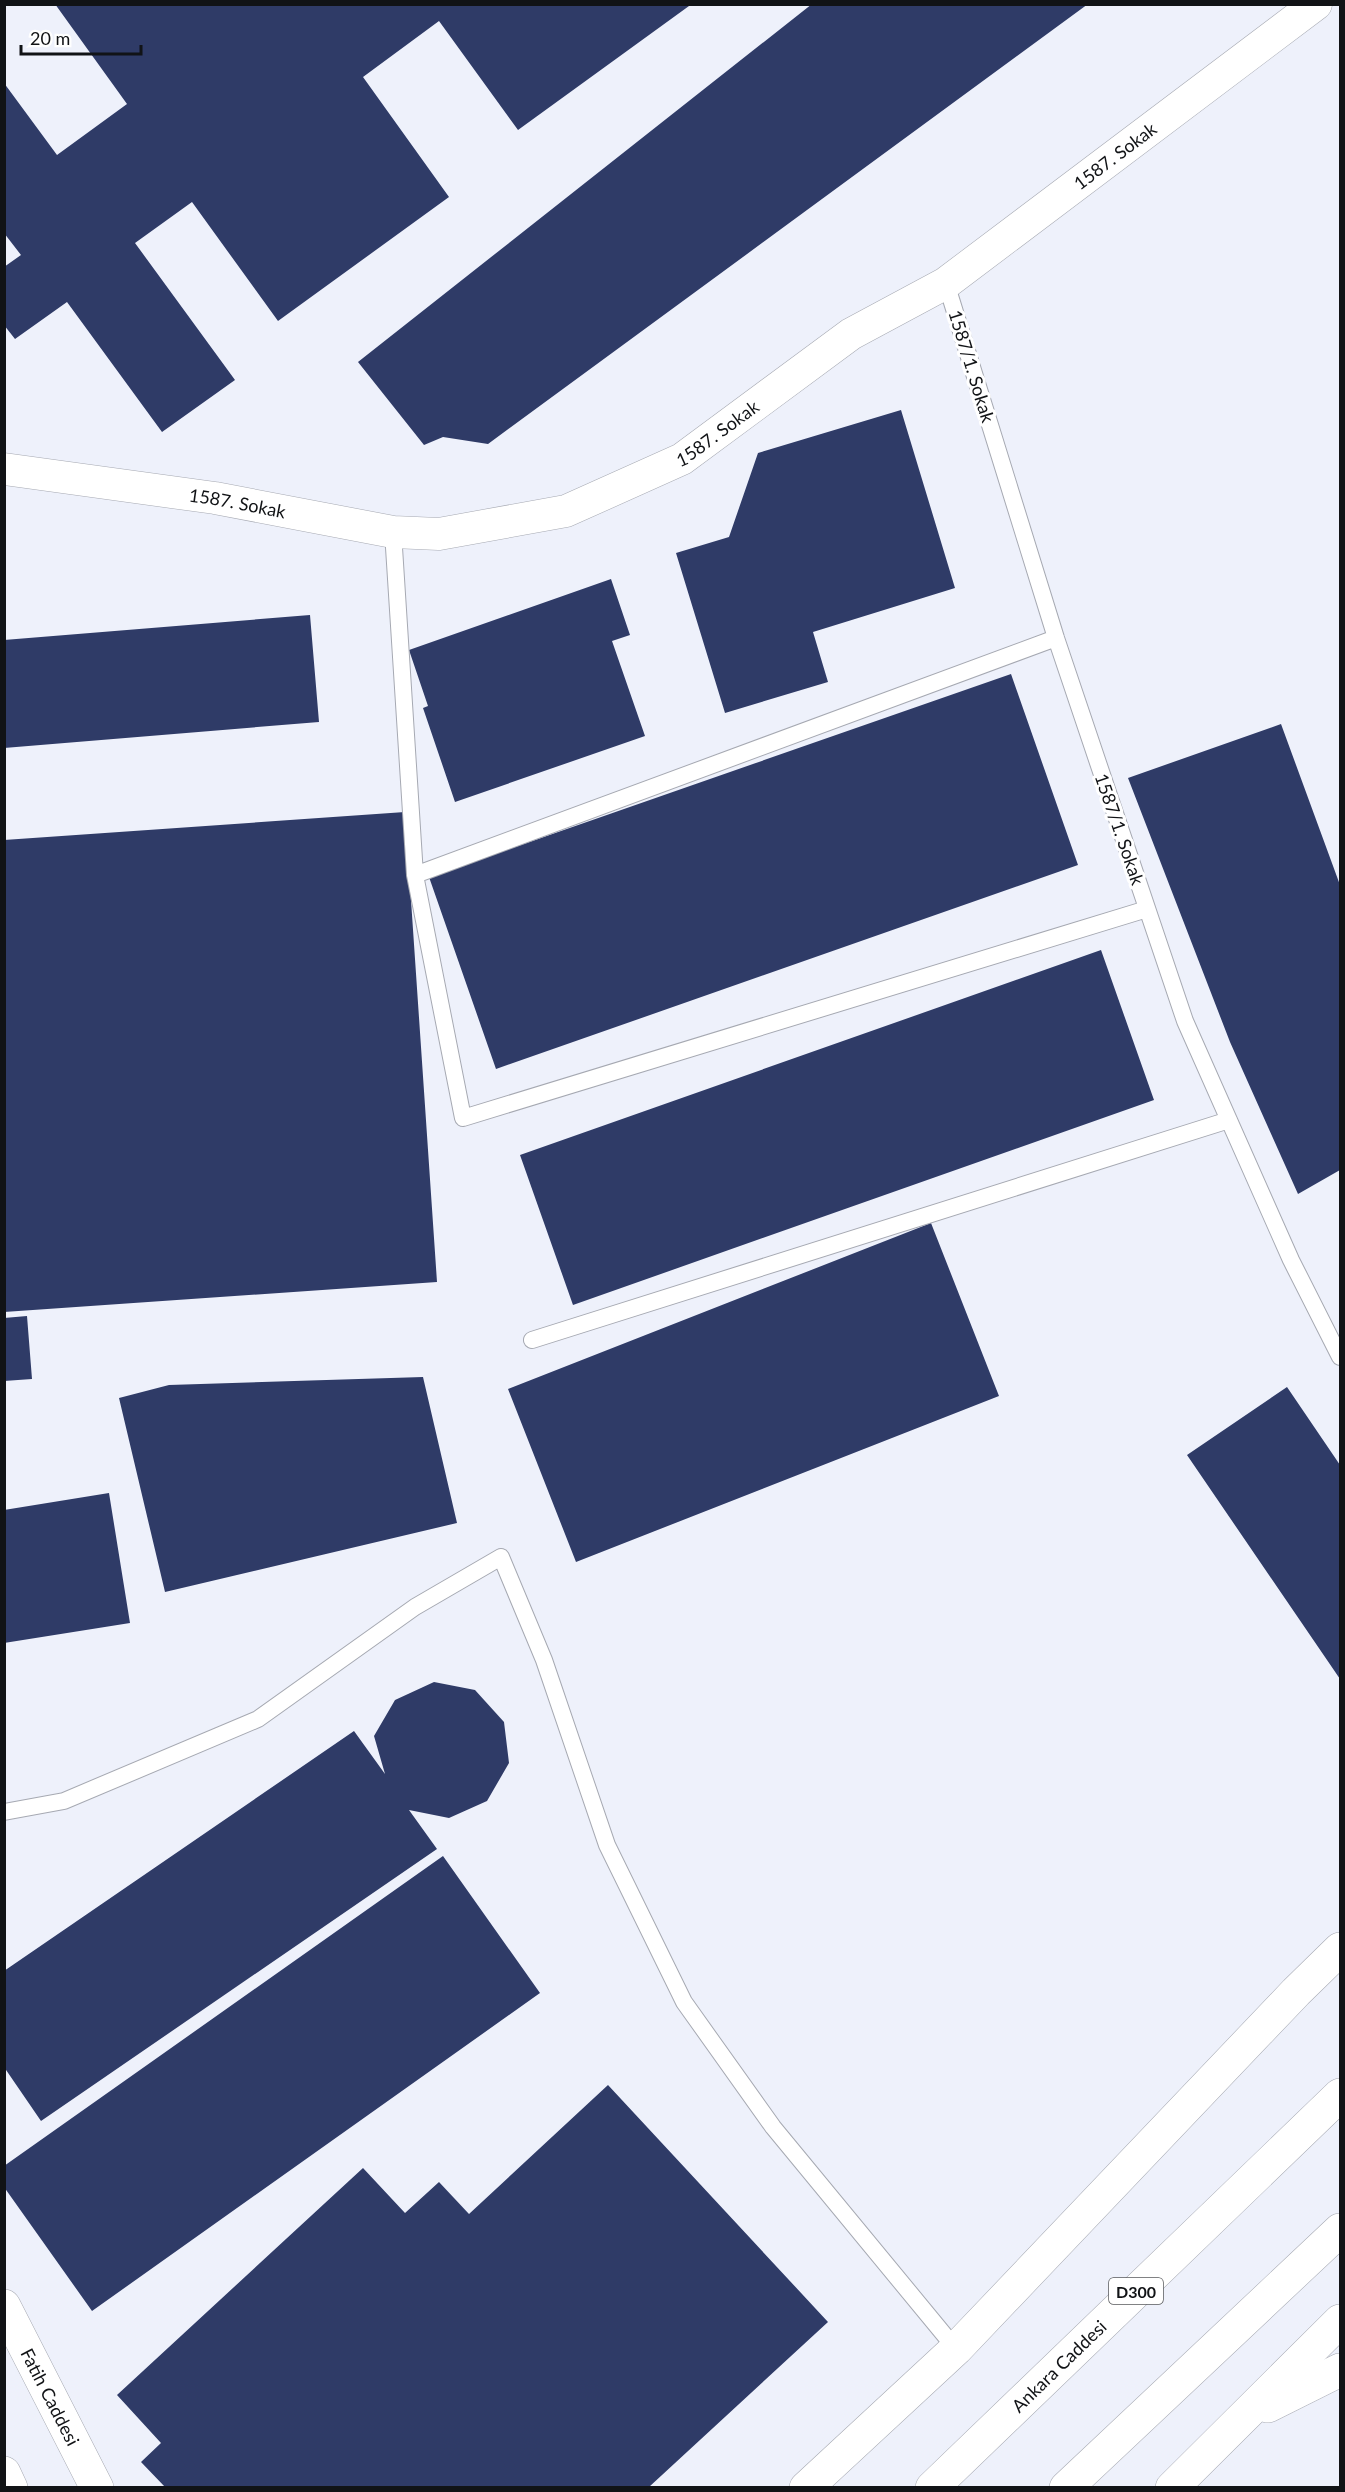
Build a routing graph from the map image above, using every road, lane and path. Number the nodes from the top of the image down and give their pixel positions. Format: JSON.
{"nodes":[{"id":1,"x":1316,"y":4,"type":"edge"},
{"id":2,"x":946,"y":283,"type":"junction"},
{"id":3,"x":4,"y":469,"type":"edge"},
{"id":4,"x":393,"y":532,"type":"junction"},
{"id":5,"x":1056,"y":638,"type":"junction"},
{"id":6,"x":415,"y":875,"type":"junction"},
{"id":7,"x":1147,"y":909,"type":"junction"},
{"id":8,"x":1229,"y":1120,"type":"junction"},
{"id":9,"x":532,"y":1340,"type":"dead end"},
{"id":10,"x":1341,"y":1357,"type":"edge"},
{"id":11,"x":4,"y":1812,"type":"edge"},
{"id":12,"x":1341,"y":1949,"type":"edge"},
{"id":13,"x":1341,"y":2095,"type":"edge"},
{"id":14,"x":1341,"y":2230,"type":"edge"},
{"id":15,"x":4,"y":2306,"type":"edge"},
{"id":16,"x":1341,"y":2321,"type":"edge"},
{"id":17,"x":956,"y":2349,"type":"junction"},
{"id":18,"x":1341,"y":2370,"type":"edge"},
{"id":19,"x":1245,"y":2418,"type":"junction"},
{"id":20,"x":4,"y":2473,"type":"edge"},
{"id":21,"x":11,"y":2487,"type":"edge"},
{"id":22,"x":97,"y":2487,"type":"edge"},
{"id":23,"x":806,"y":2487,"type":"edge"},
{"id":24,"x":932,"y":2487,"type":"edge"},
{"id":25,"x":1066,"y":2487,"type":"edge"},
{"id":26,"x":1172,"y":2487,"type":"edge"}],
"edges":[{"from":1,"to":2,"type":"street","name":"1587. Sokak"},
{"from":2,"to":4,"type":"street","name":"1587. Sokak"},
{"from":2,"to":5,"type":"lane","name":"1587/1. Sokak"},
{"from":3,"to":4,"type":"street","name":"1587. Sokak"},
{"from":4,"to":6,"type":"lane"},
{"from":5,"to":6,"type":"lane"},
{"from":5,"to":7,"type":"lane","name":"1587/1. Sokak"},
{"from":6,"to":7,"type":"lane"},
{"from":7,"to":8,"type":"lane","name":"1587/1. Sokak"},
{"from":8,"to":9,"type":"lane"},
{"from":8,"to":10,"type":"lane","name":"1587/1. Sokak"},
{"from":11,"to":17,"type":"lane"},
{"from":12,"to":17,"type":"main road"},
{"from":13,"to":24,"type":"main road","name":"Ankara Caddesi","number":"D300"},
{"from":14,"to":25,"type":"main road"},
{"from":15,"to":22,"type":"main road","name":"Fatih Caddesi"},
{"from":16,"to":19,"type":"main road"},
{"from":17,"to":23,"type":"main road"},
{"from":18,"to":19,"type":"main road"},
{"from":19,"to":26,"type":"main road"},
{"from":20,"to":21,"type":"main road"}]}
